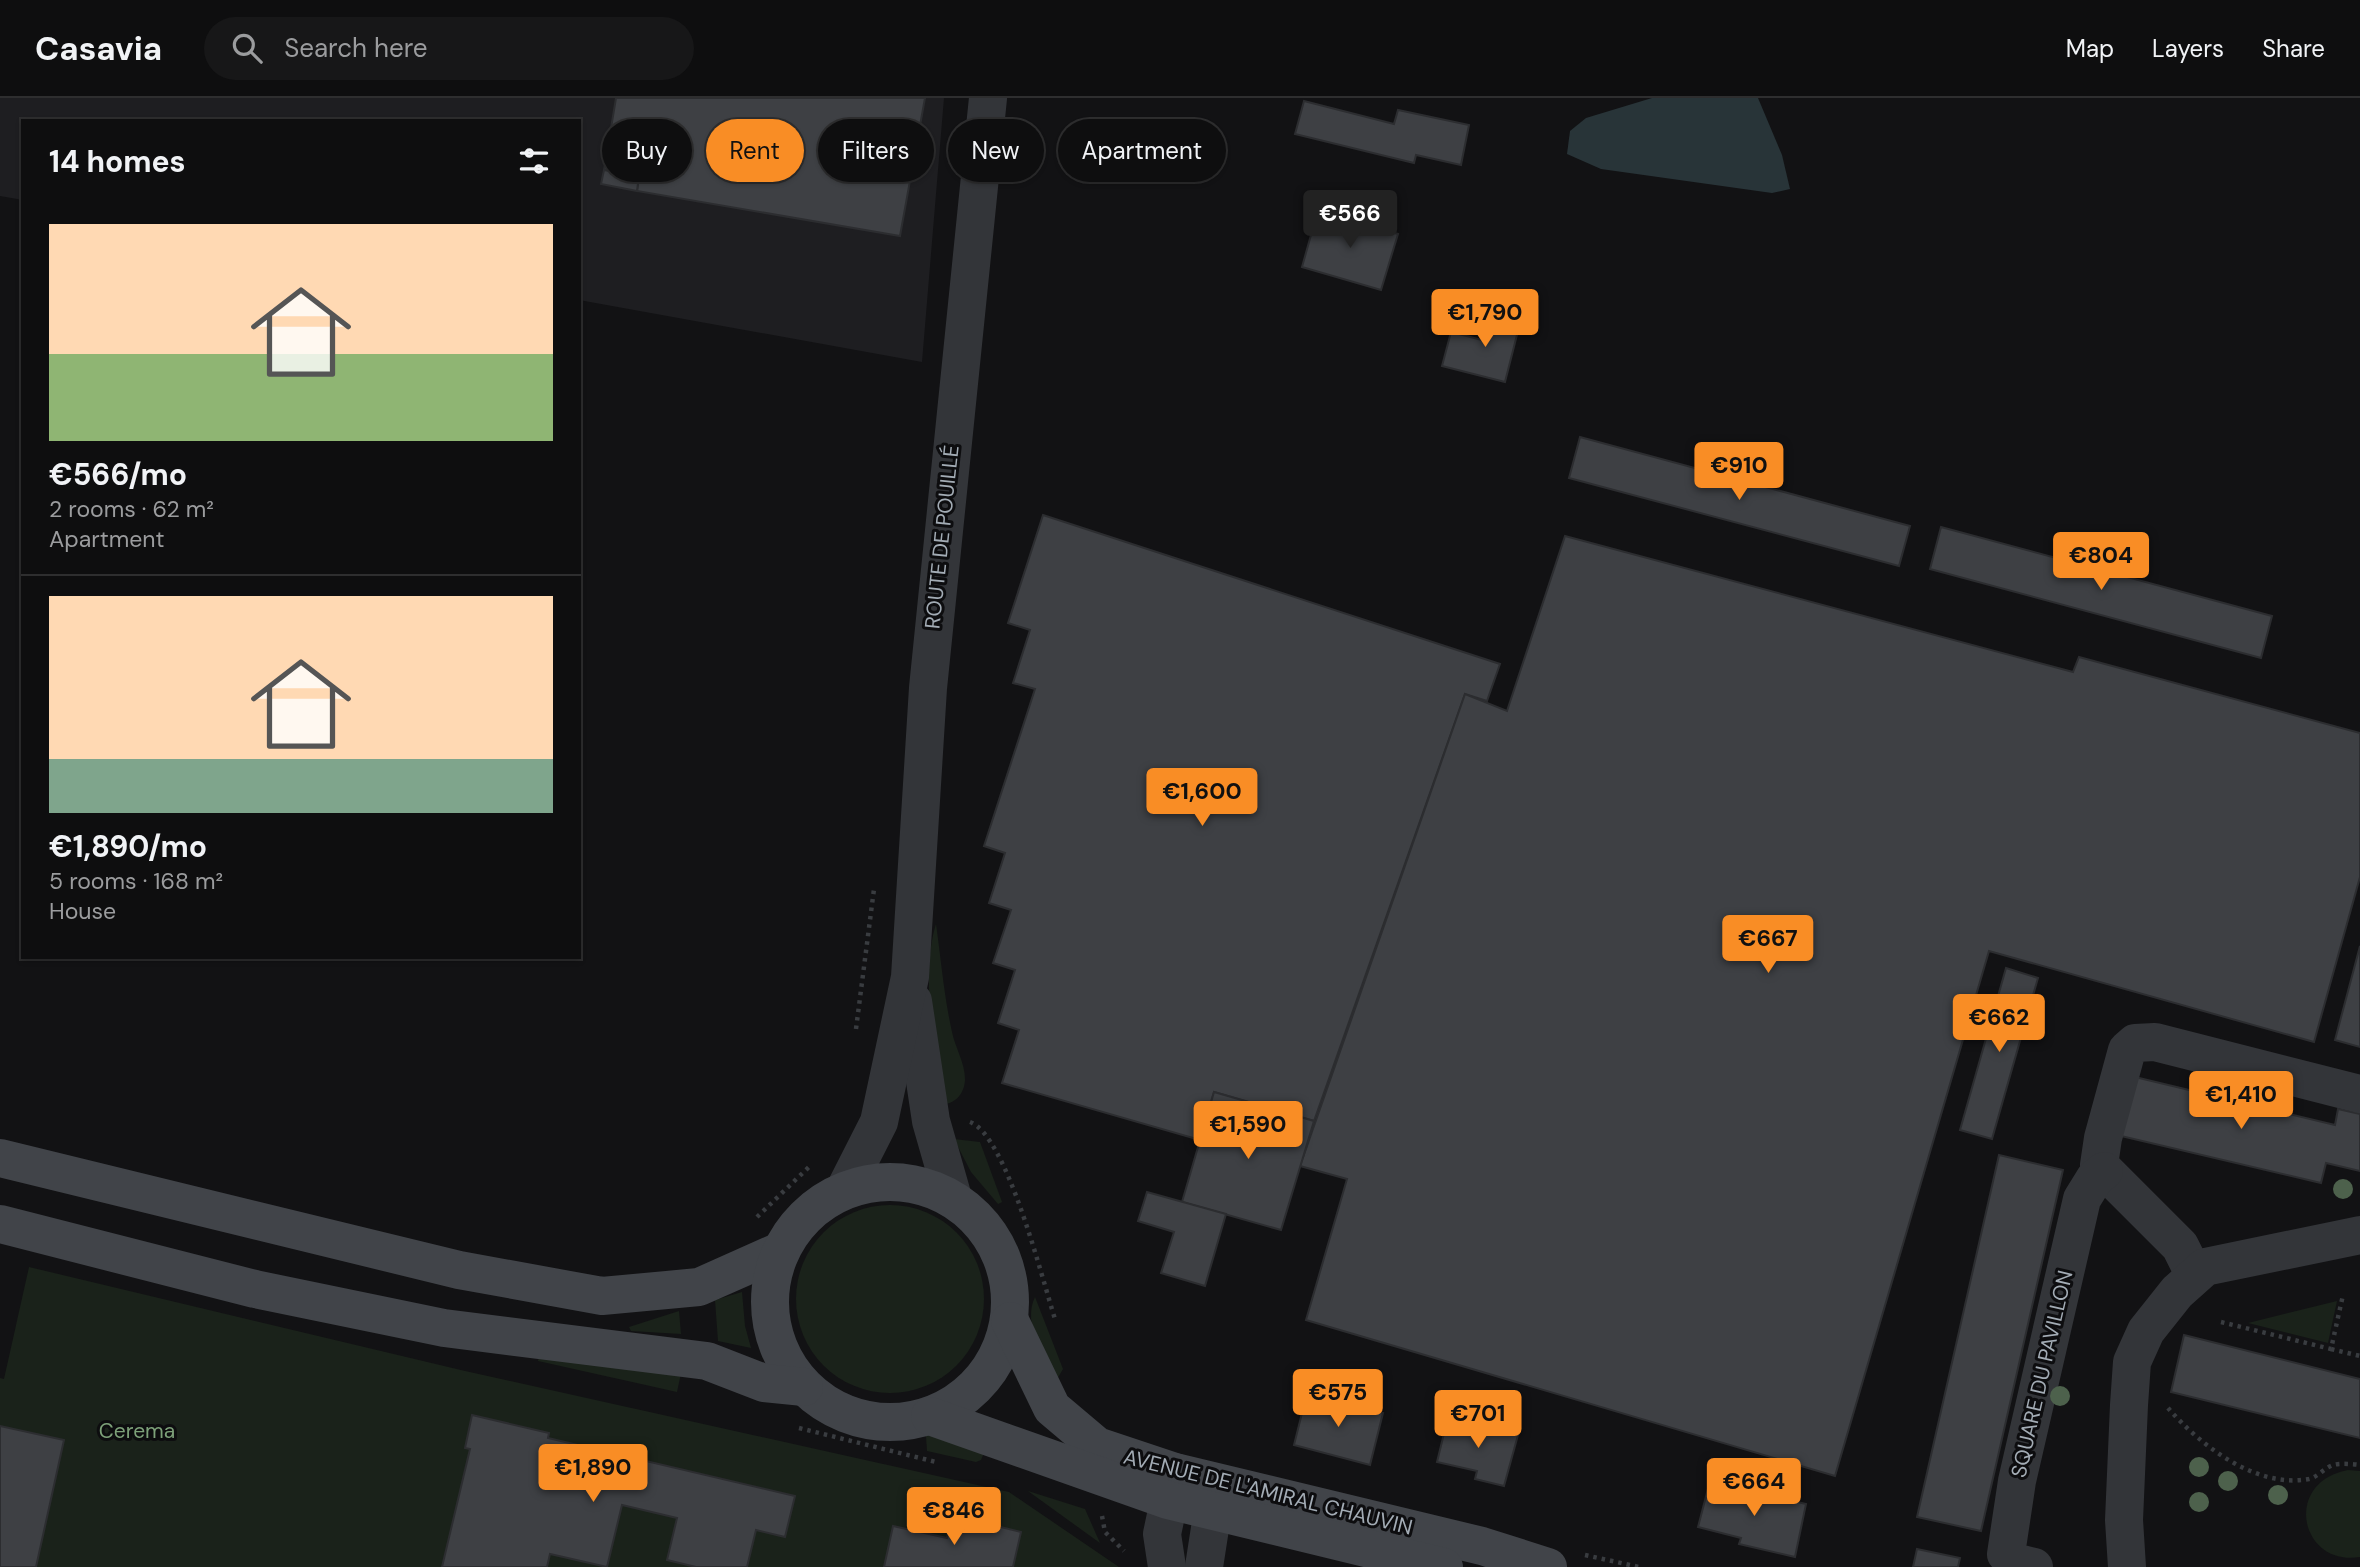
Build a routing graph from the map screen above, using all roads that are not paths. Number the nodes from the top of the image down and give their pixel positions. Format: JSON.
{"nodes":[{"id":1,"x":988,"y":98,"type":"edge"},
{"id":2,"x":910,"y":977,"type":"junction"},
{"id":3,"x":2360,"y":1094,"type":"edge"},
{"id":4,"x":0,"y":1158,"type":"edge"},
{"id":5,"x":2104,"y":1171,"type":"junction"},
{"id":6,"x":845,"y":1189,"type":"junction"},
{"id":7,"x":953,"y":1198,"type":"junction"},
{"id":8,"x":0,"y":1224,"type":"edge"},
{"id":9,"x":2360,"y":1235,"type":"edge"},
{"id":10,"x":780,"y":1251,"type":"junction"},
{"id":11,"x":2194,"y":1274,"type":"junction"},
{"id":12,"x":1010,"y":1321,"type":"junction"},
{"id":13,"x":804,"y":1387,"type":"junction"},
{"id":14,"x":930,"y":1416,"type":"junction"},
{"id":15,"x":1171,"y":1486,"type":"junction"},
{"id":16,"x":1215,"y":1498,"type":"junction"},
{"id":17,"x":1167,"y":1567,"type":"edge"},
{"id":18,"x":1204,"y":1567,"type":"edge"},
{"id":19,"x":1444,"y":1567,"type":"edge"},
{"id":20,"x":1548,"y":1567,"type":"edge"},
{"id":21,"x":2034,"y":1567,"type":"edge"},
{"id":22,"x":2127,"y":1567,"type":"edge"}],
"edges":[{"from":1,"to":2,"type":"street","name":"ROUTE DE POUILLÉ"},
{"from":2,"to":6,"type":"street","name":"ROUTE DE POUILLÉ"},
{"from":2,"to":7,"type":"street","name":"ROUTE DE POUILLÉ"},
{"from":3,"to":5,"type":"street"},
{"from":4,"to":10,"type":"main road"},
{"from":5,"to":11,"type":"street"},
{"from":5,"to":21,"type":"street","name":"SQUARE DU PAVILLON"},
{"from":6,"to":7,"type":"main road"},
{"from":6,"to":10,"type":"main road"},
{"from":7,"to":12,"type":"main road"},
{"from":8,"to":13,"type":"main road"},
{"from":9,"to":11,"type":"street"},
{"from":10,"to":13,"type":"main road"},
{"from":11,"to":22,"type":"street"},
{"from":12,"to":14,"type":"main road"},
{"from":12,"to":15,"type":"main road","name":"AVENUE DE L'AMIRAL CHAUVIN"},
{"from":13,"to":14,"type":"main road"},
{"from":14,"to":15,"type":"main road","name":"AVENUE DE L'AMIRAL CHAUVIN"},
{"from":15,"to":16,"type":"main road","name":"AVENUE DE L'AMIRAL CHAUVIN"},
{"from":15,"to":17,"type":"street"},
{"from":16,"to":18,"type":"street"},
{"from":16,"to":19,"type":"main road","name":"AVENUE DE L'AMIRAL CHAUVIN"},
{"from":16,"to":20,"type":"main road","name":"AVENUE DE L'AMIRAL CHAUVIN"}]}
